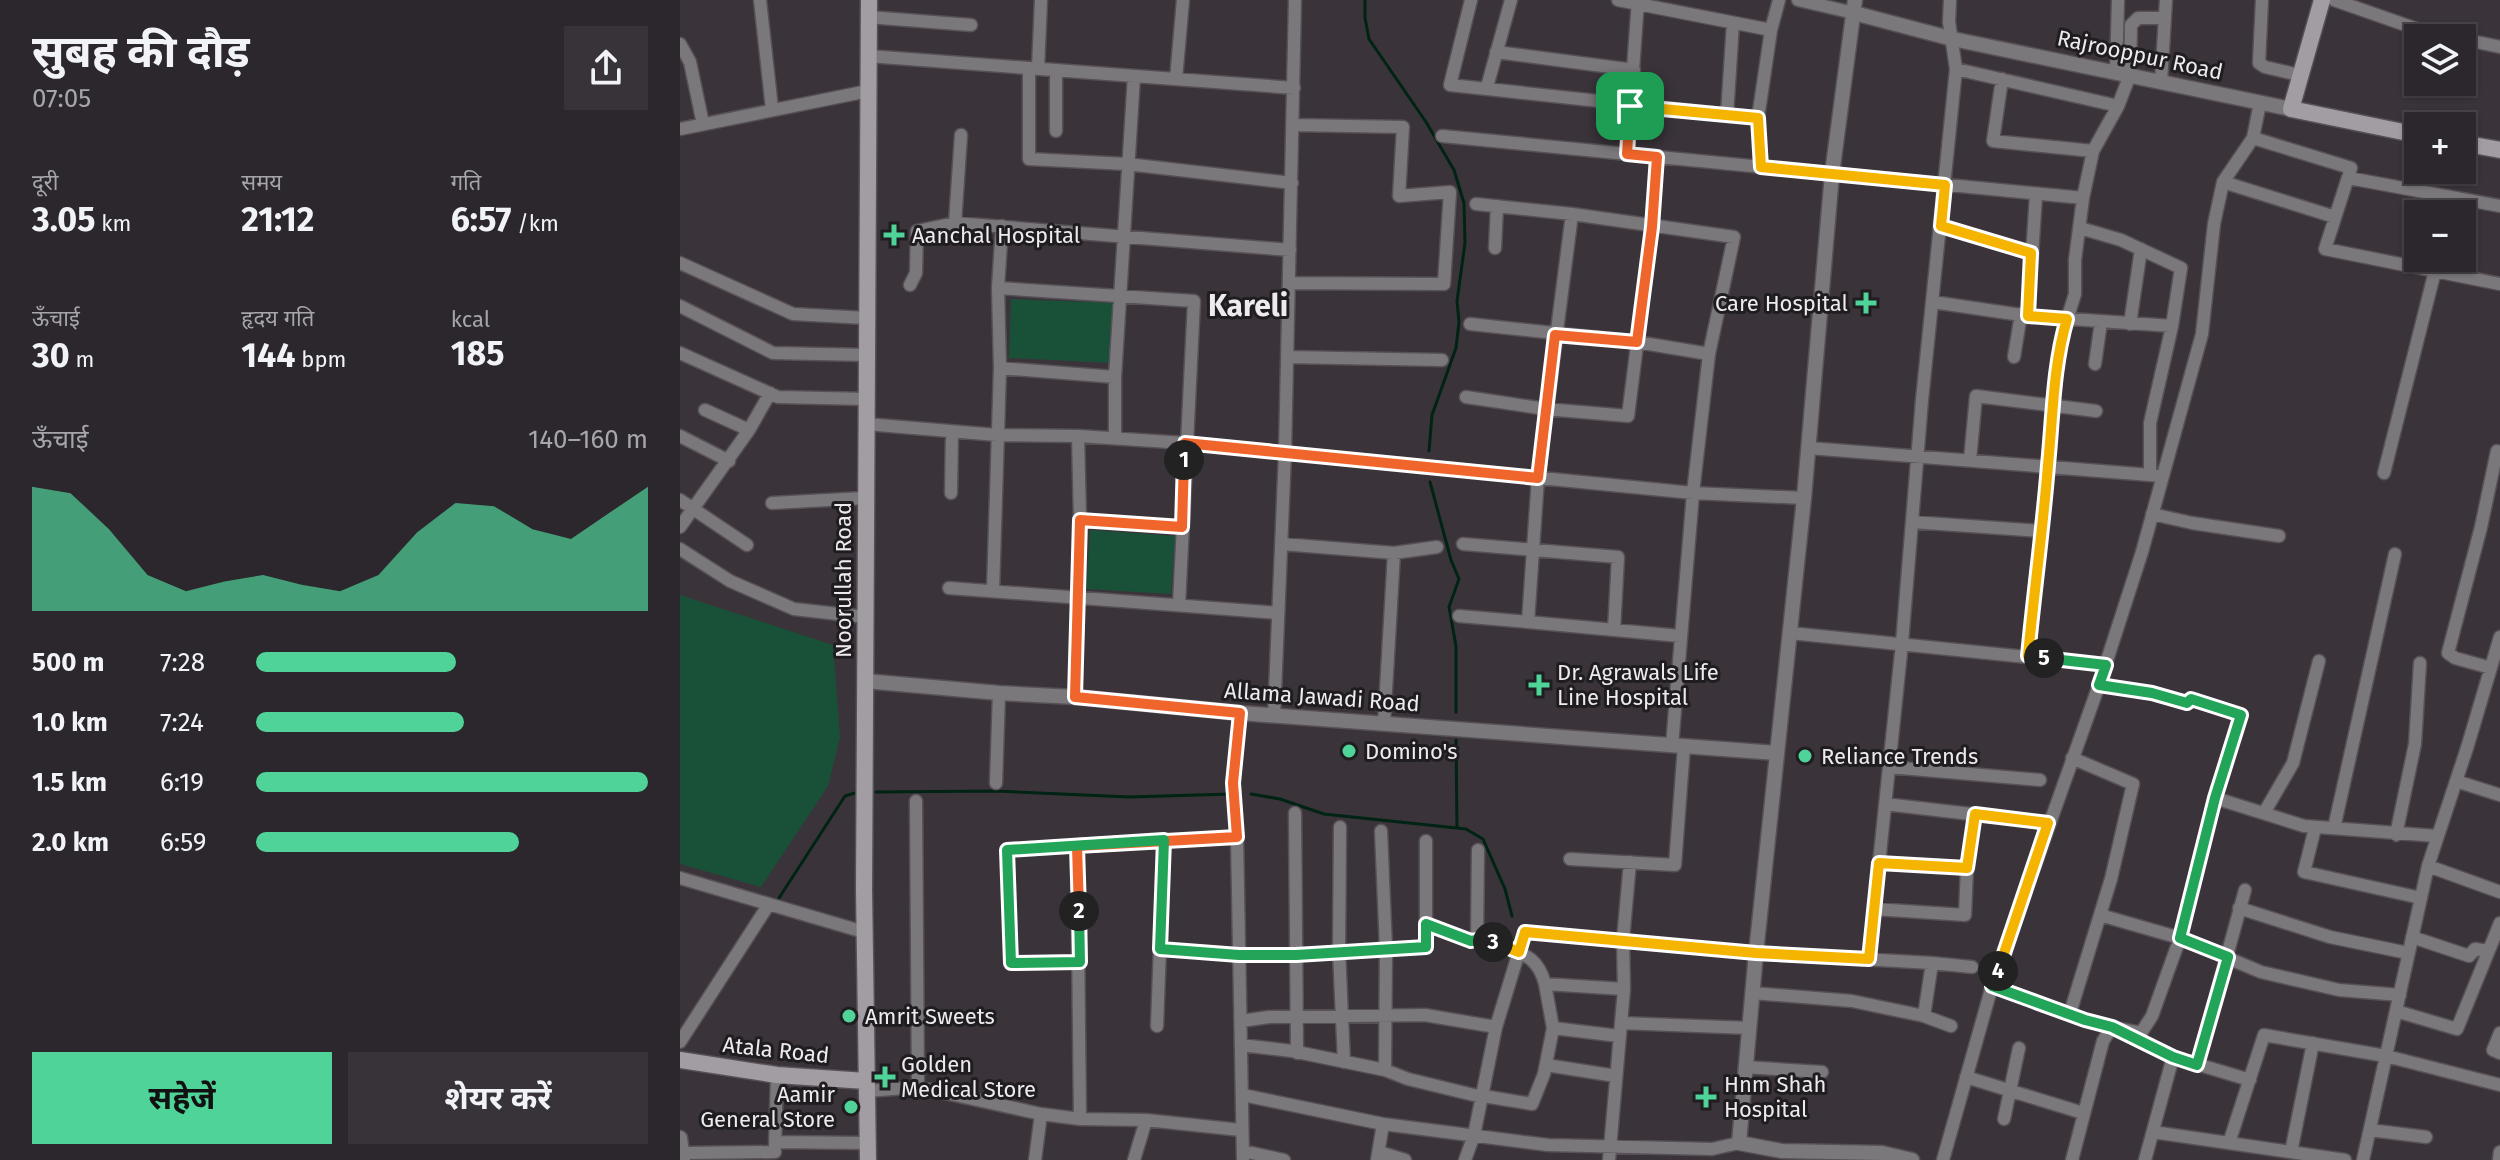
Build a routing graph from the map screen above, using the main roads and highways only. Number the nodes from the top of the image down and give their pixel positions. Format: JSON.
{"nodes":[{"id":1,"x":2322,"y":0,"type":"edge"},
{"id":2,"x":868,"y":8,"type":"edge"},
{"id":3,"x":2404,"y":132,"type":"edge"},
{"id":4,"x":2476,"y":146,"type":"edge"},
{"id":5,"x":2500,"y":150,"type":"edge"},
{"id":6,"x":680,"y":1060,"type":"edge"},
{"id":7,"x":866,"y":1086,"type":"junction"},
{"id":8,"x":868,"y":1151,"type":"edge"}],
"edges":[{"from":1,"to":3,"type":"main road","name":"Rajrooppur Road"},
{"from":2,"to":7,"type":"main road","name":"Noorullah Road"},
{"from":4,"to":5,"type":"main road"},
{"from":6,"to":7,"type":"main road","name":"Atala Road"},
{"from":7,"to":8,"type":"main road","name":"Noorullah Road"}]}
